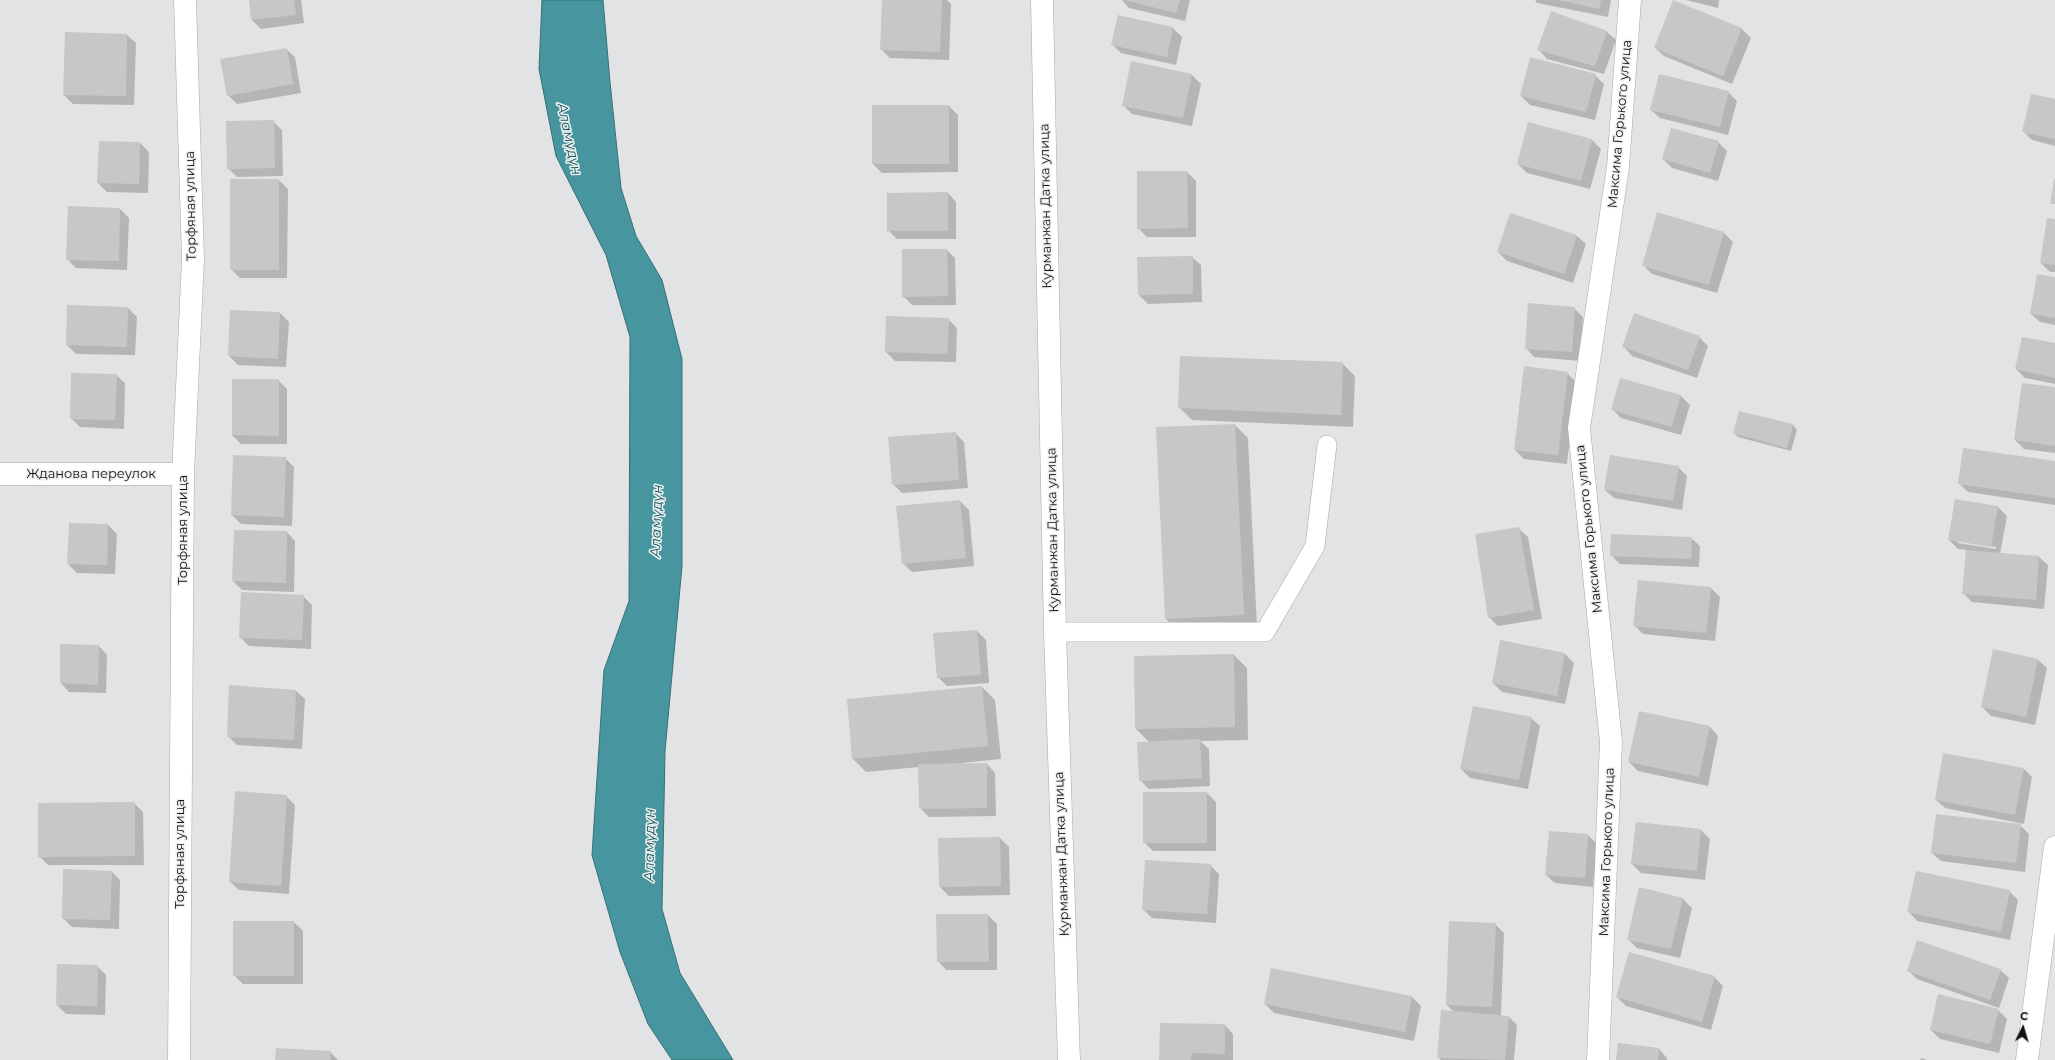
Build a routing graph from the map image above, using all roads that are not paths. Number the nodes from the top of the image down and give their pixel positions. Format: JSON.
{"nodes":[{"id":1,"x":185,"y":0,"type":"edge"},
{"id":2,"x":1042,"y":0,"type":"edge"},
{"id":3,"x":1630,"y":0,"type":"edge"},
{"id":4,"x":1327,"y":445,"type":"dead end"},
{"id":5,"x":0,"y":474,"type":"edge"},
{"id":6,"x":183,"y":474,"type":"junction"},
{"id":7,"x":1055,"y":632,"type":"junction"},
{"id":8,"x":2055,"y":847,"type":"edge"},
{"id":9,"x":179,"y":1060,"type":"edge"},
{"id":10,"x":1069,"y":1060,"type":"edge"},
{"id":11,"x":1598,"y":1060,"type":"edge"},
{"id":12,"x":2027,"y":1060,"type":"edge"}],
"edges":[{"from":1,"to":6,"type":"street","name":"Торфяная улица"},
{"from":2,"to":7,"type":"street","name":"Курманжан Датка улица"},
{"from":3,"to":11,"type":"street","name":"Максима Горького улица"},
{"from":4,"to":7,"type":"lane"},
{"from":5,"to":6,"type":"street","name":"Жданова переулок"},
{"from":6,"to":9,"type":"street","name":"Торфяная улица"},
{"from":7,"to":10,"type":"street","name":"Курманжан Датка улица"},
{"from":8,"to":12,"type":"street"}]}
